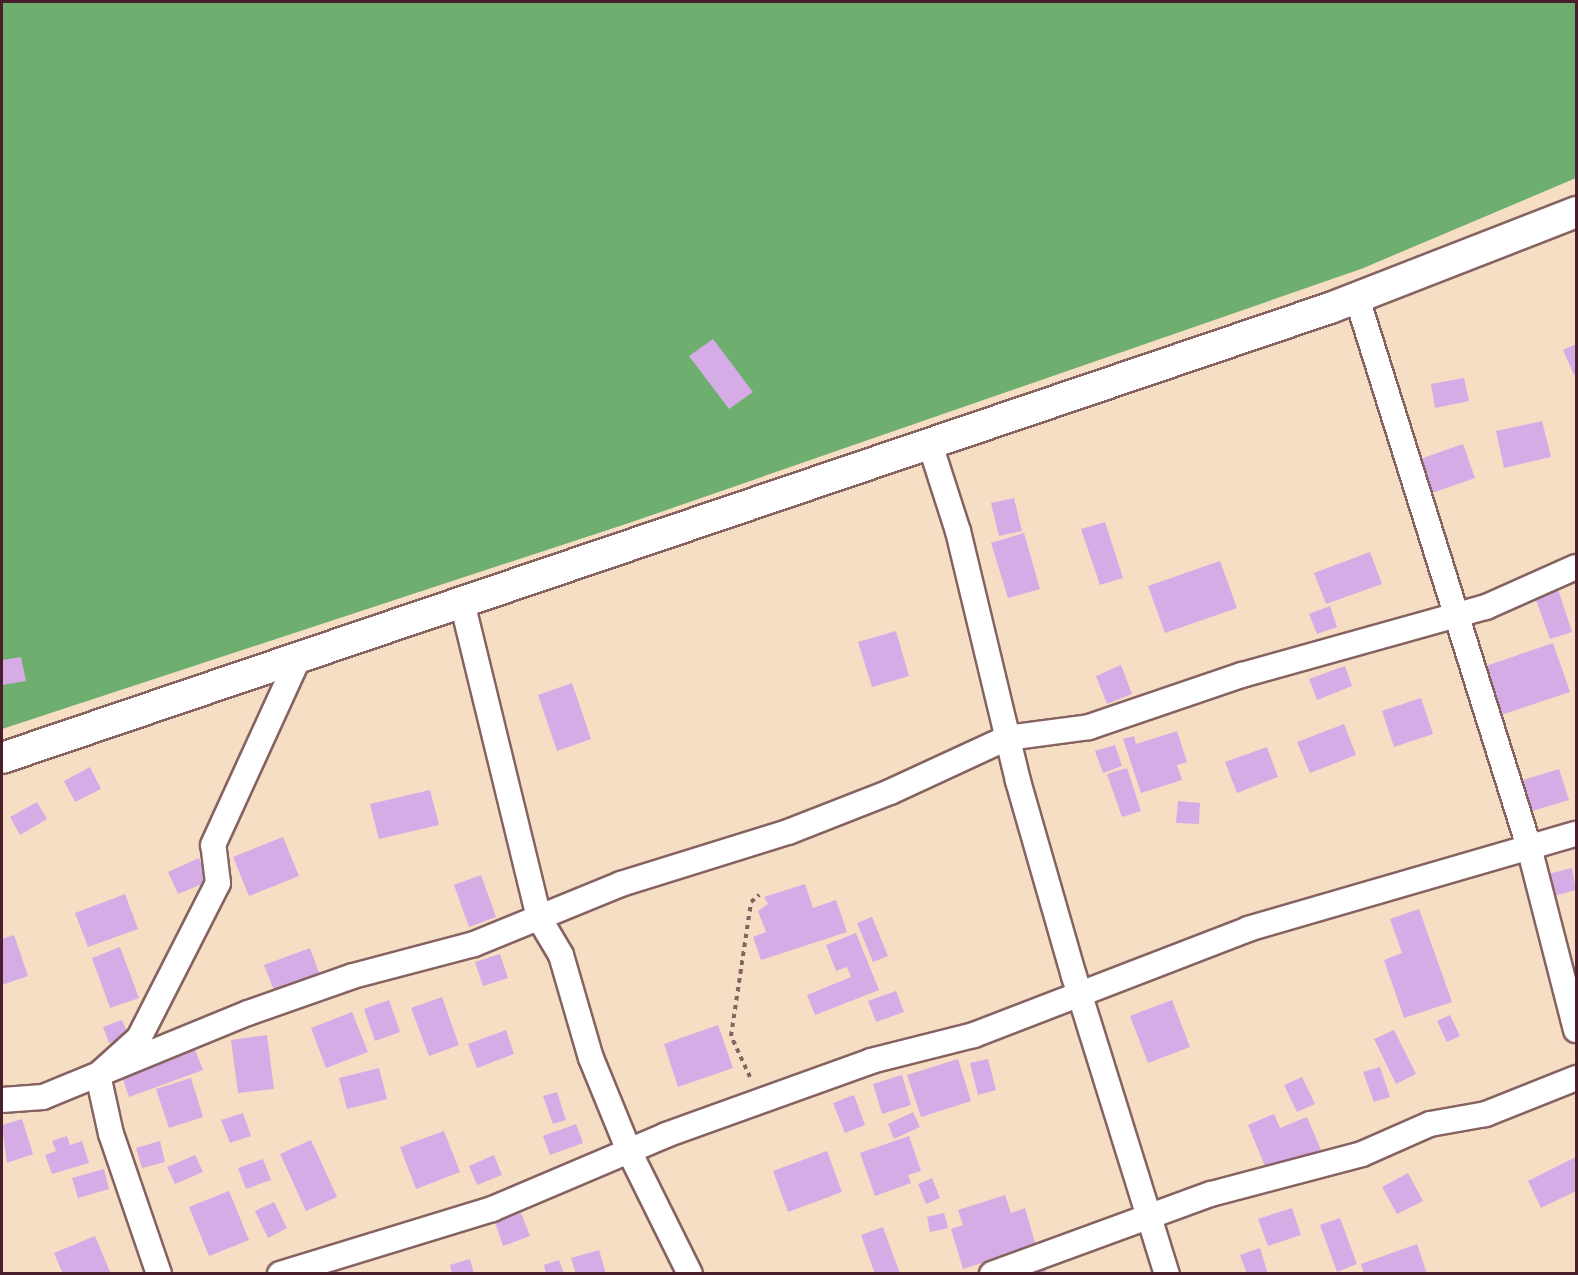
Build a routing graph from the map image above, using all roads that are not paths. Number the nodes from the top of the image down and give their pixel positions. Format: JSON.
{"nodes":[{"id":1,"x":1576,"y":212,"type":"edge"},
{"id":2,"x":1357,"y":298,"type":"junction"},
{"id":3,"x":930,"y":444,"type":"junction"},
{"id":4,"x":1576,"y":567,"type":"edge"},
{"id":5,"x":462,"y":602,"type":"junction"},
{"id":6,"x":1454,"y":615,"type":"junction"},
{"id":7,"x":298,"y":657,"type":"junction"},
{"id":8,"x":1007,"y":738,"type":"junction"},
{"id":9,"x":2,"y":758,"type":"edge"},
{"id":10,"x":1576,"y":834,"type":"edge"},
{"id":11,"x":1529,"y":847,"type":"junction"},
{"id":12,"x":539,"y":918,"type":"junction"},
{"id":13,"x":1080,"y":995,"type":"junction"},
{"id":14,"x":1576,"y":1030,"type":"edge"},
{"id":15,"x":98,"y":1075,"type":"junction"},
{"id":16,"x":1576,"y":1078,"type":"edge"},
{"id":17,"x":2,"y":1100,"type":"edge"},
{"id":18,"x":629,"y":1151,"type":"junction"},
{"id":19,"x":1148,"y":1216,"type":"junction"},
{"id":20,"x":159,"y":1274,"type":"edge"},
{"id":21,"x":280,"y":1274,"type":"edge"},
{"id":22,"x":690,"y":1274,"type":"edge"},
{"id":23,"x":992,"y":1274,"type":"edge"},
{"id":24,"x":1167,"y":1274,"type":"edge"}],
"edges":[{"from":1,"to":2,"type":"street"},
{"from":2,"to":3,"type":"street"},
{"from":2,"to":6,"type":"street"},
{"from":3,"to":5,"type":"street"},
{"from":3,"to":8,"type":"street"},
{"from":4,"to":6,"type":"street"},
{"from":5,"to":7,"type":"street"},
{"from":5,"to":12,"type":"street"},
{"from":6,"to":8,"type":"street"},
{"from":6,"to":11,"type":"street"},
{"from":7,"to":9,"type":"street"},
{"from":7,"to":15,"type":"street"},
{"from":8,"to":12,"type":"street"},
{"from":8,"to":13,"type":"street"},
{"from":10,"to":11,"type":"street"},
{"from":11,"to":13,"type":"street"},
{"from":11,"to":14,"type":"street"},
{"from":12,"to":15,"type":"street"},
{"from":12,"to":18,"type":"street"},
{"from":13,"to":18,"type":"street"},
{"from":13,"to":19,"type":"street"},
{"from":15,"to":17,"type":"street"},
{"from":15,"to":20,"type":"street"},
{"from":16,"to":19,"type":"street"},
{"from":18,"to":21,"type":"street"},
{"from":18,"to":22,"type":"street"},
{"from":19,"to":23,"type":"street"},
{"from":19,"to":24,"type":"street"}]}
